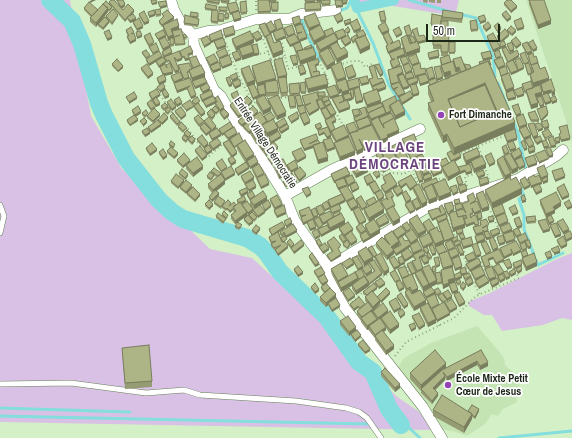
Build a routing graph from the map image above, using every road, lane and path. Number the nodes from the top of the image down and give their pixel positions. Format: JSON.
{"nodes":[{"id":1,"x":171,"y":0,"type":"edge"},
{"id":2,"x":236,"y":0,"type":"edge"},
{"id":3,"x":256,"y":0,"type":"edge"},
{"id":4,"x":336,"y":10,"type":"edge"},
{"id":5,"x":299,"y":15,"type":"junction"},
{"id":6,"x":256,"y":19,"type":"junction"},
{"id":7,"x":244,"y":24,"type":"junction"},
{"id":8,"x":221,"y":30,"type":"junction"},
{"id":9,"x":193,"y":36,"type":"junction"},
{"id":10,"x":282,"y":43,"type":"edge"},
{"id":11,"x":268,"y":52,"type":"junction"},
{"id":12,"x":260,"y":54,"type":"edge"},
{"id":13,"x":285,"y":56,"type":"junction"},
{"id":14,"x":272,"y":60,"type":"junction"},
{"id":15,"x":374,"y":63,"type":"dead end"},
{"id":16,"x":303,"y":66,"type":"edge"},
{"id":17,"x":337,"y":66,"type":"edge"},
{"id":18,"x":156,"y":88,"type":"edge"},
{"id":19,"x":214,"y":90,"type":"junction"},
{"id":20,"x":323,"y":91,"type":"junction"},
{"id":21,"x":318,"y":92,"type":"edge"},
{"id":22,"x":296,"y":96,"type":"edge"},
{"id":23,"x":280,"y":98,"type":"junction"},
{"id":24,"x":253,"y":102,"type":"junction"},
{"id":25,"x":172,"y":112,"type":"junction"},
{"id":26,"x":240,"y":127,"type":"junction"},
{"id":27,"x":420,"y":129,"type":"dead end"},
{"id":28,"x":346,"y":130,"type":"edge"},
{"id":29,"x":508,"y":134,"type":"edge"},
{"id":30,"x":399,"y":139,"type":"junction"},
{"id":31,"x":478,"y":146,"type":"junction"},
{"id":32,"x":563,"y":150,"type":"dead end"},
{"id":33,"x":373,"y":152,"type":"junction"},
{"id":34,"x":461,"y":153,"type":"edge"},
{"id":35,"x":412,"y":168,"type":"junction"},
{"id":36,"x":474,"y":174,"type":"edge"},
{"id":37,"x":430,"y":181,"type":"edge"},
{"id":38,"x":424,"y":183,"type":"edge"},
{"id":39,"x":418,"y":185,"type":"junction"},
{"id":40,"x":492,"y":188,"type":"junction"},
{"id":41,"x":414,"y":190,"type":"edge"},
{"id":42,"x":421,"y":190,"type":"edge"},
{"id":43,"x":482,"y":192,"type":"junction"},
{"id":44,"x":469,"y":195,"type":"junction"},
{"id":45,"x":285,"y":196,"type":"junction"},
{"id":46,"x":454,"y":201,"type":"junction"},
{"id":47,"x":442,"y":203,"type":"junction"},
{"id":48,"x":0,"y":205,"type":"edge"},
{"id":49,"x":0,"y":233,"type":"edge"},
{"id":50,"x":499,"y":250,"type":"edge"},
{"id":51,"x":486,"y":256,"type":"edge"},
{"id":52,"x":328,"y":267,"type":"junction"},
{"id":53,"x":412,"y":277,"type":"edge"},
{"id":54,"x":480,"y":295,"type":"junction"},
{"id":55,"x":345,"y":308,"type":"junction"},
{"id":56,"x":434,"y":316,"type":"edge"},
{"id":57,"x":440,"y":327,"type":"junction"},
{"id":58,"x":388,"y":362,"type":"junction"},
{"id":59,"x":0,"y":384,"type":"edge"},
{"id":60,"x":381,"y":438,"type":"edge"},
{"id":61,"x":442,"y":438,"type":"edge"}],
"edges":[{"from":1,"to":9,"type":"street"},
{"from":2,"to":7,"type":"path"},
{"from":3,"to":6,"type":"path"},
{"from":4,"to":5,"type":"street"},
{"from":5,"to":6,"type":"street"},
{"from":5,"to":20,"type":"path"},
{"from":6,"to":7,"type":"street"},
{"from":6,"to":11,"type":"path"},
{"from":7,"to":8,"type":"street"},
{"from":8,"to":9,"type":"street"},
{"from":8,"to":24,"type":"path"},
{"from":9,"to":19,"type":"street","name":"Entrée Village Démocratie"},
{"from":10,"to":13,"type":"path"},
{"from":11,"to":12,"type":"path"},
{"from":11,"to":14,"type":"path"},
{"from":13,"to":14,"type":"path"},
{"from":13,"to":16,"type":"path"},
{"from":14,"to":23,"type":"path"},
{"from":15,"to":17,"type":"path"},
{"from":18,"to":25,"type":"path"},
{"from":19,"to":25,"type":"path"},
{"from":19,"to":26,"type":"street","name":"Entrée Village Démocratie"},
{"from":20,"to":21,"type":"path"},
{"from":20,"to":28,"type":"path"},
{"from":22,"to":23,"type":"path"},
{"from":23,"to":24,"type":"path"},
{"from":24,"to":26,"type":"path"},
{"from":25,"to":26,"type":"path"},
{"from":26,"to":45,"type":"street","name":"Entrée Village Démocratie"},
{"from":27,"to":30,"type":"street"},
{"from":29,"to":31,"type":"path"},
{"from":30,"to":33,"type":"street"},
{"from":30,"to":35,"type":"path"},
{"from":31,"to":34,"type":"path"},
{"from":31,"to":40,"type":"path"},
{"from":32,"to":40,"type":"street"},
{"from":33,"to":35,"type":"path"},
{"from":33,"to":45,"type":"street"},
{"from":35,"to":39,"type":"path"},
{"from":36,"to":44,"type":"path"},
{"from":37,"to":46,"type":"path"},
{"from":38,"to":39,"type":"path"},
{"from":39,"to":41,"type":"path"},
{"from":39,"to":42,"type":"path"},
{"from":40,"to":43,"type":"street"},
{"from":43,"to":44,"type":"street"},
{"from":43,"to":50,"type":"path"},
{"from":44,"to":46,"type":"street"},
{"from":45,"to":52,"type":"street","name":"Entrée Village Démocratie"},
{"from":46,"to":47,"type":"street"},
{"from":47,"to":52,"type":"street"},
{"from":47,"to":54,"type":"path"},
{"from":48,"to":49,"type":"lane"},
{"from":51,"to":54,"type":"path"},
{"from":52,"to":55,"type":"street","name":"Entrée Village Démocratie"},
{"from":53,"to":55,"type":"path"},
{"from":54,"to":57,"type":"path"},
{"from":55,"to":58,"type":"street","name":"Entrée Village Démocratie"},
{"from":56,"to":57,"type":"path"},
{"from":57,"to":58,"type":"path"},
{"from":58,"to":61,"type":"street","name":"Entrée Village Démocratie"},
{"from":59,"to":60,"type":"lane"}]}
